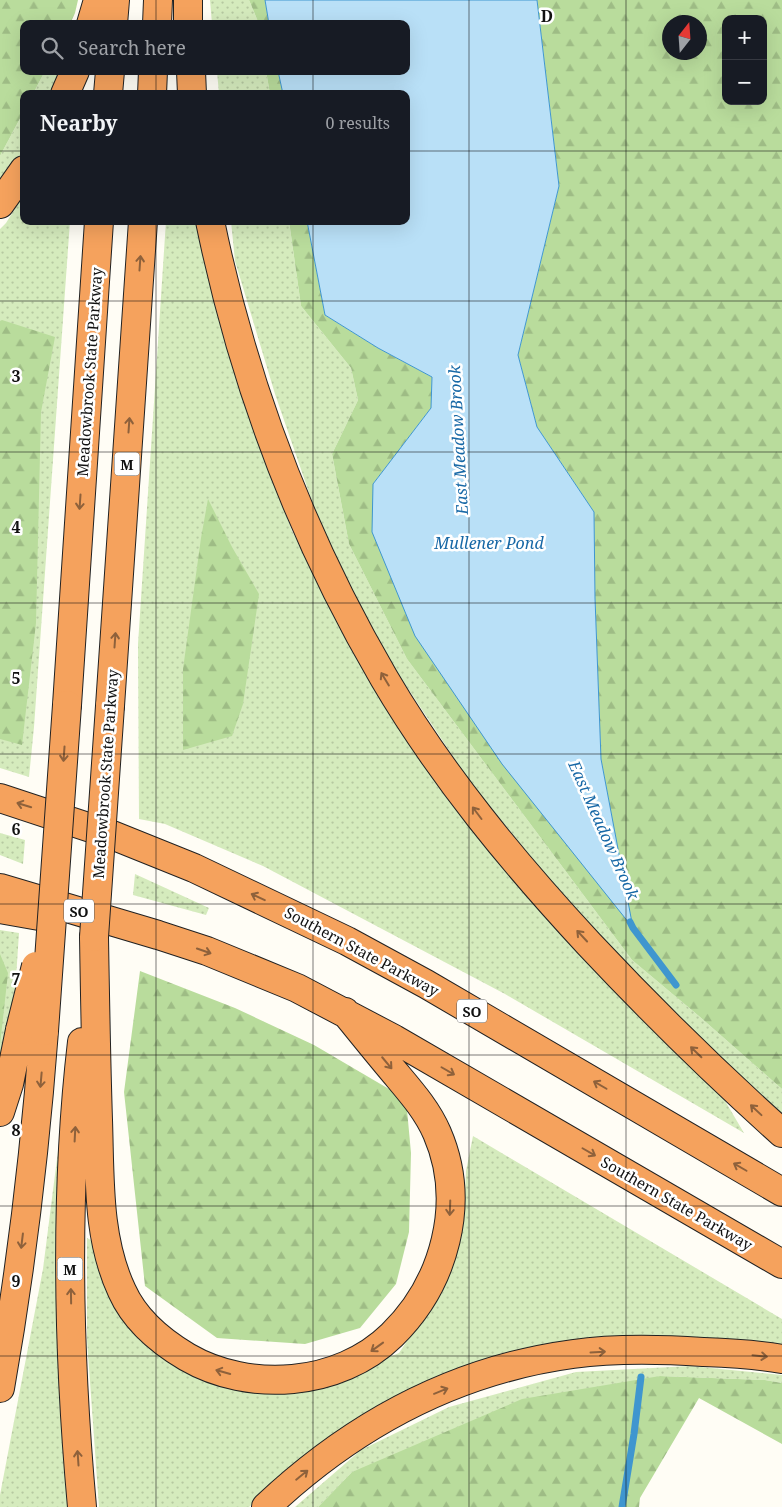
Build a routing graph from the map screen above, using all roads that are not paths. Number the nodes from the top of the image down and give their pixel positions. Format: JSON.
{"nodes":[{"id":1,"x":98,"y":0,"type":"edge"},
{"id":2,"x":115,"y":0,"type":"edge"},
{"id":3,"x":158,"y":0,"type":"edge"},
{"id":4,"x":188,"y":0,"type":"edge"},
{"id":5,"x":92,"y":20,"type":"edge"},
{"id":6,"x":113,"y":20,"type":"edge"},
{"id":7,"x":157,"y":20,"type":"edge"},
{"id":8,"x":188,"y":20,"type":"edge"},
{"id":9,"x":73,"y":75,"type":"edge"},
{"id":10,"x":110,"y":75,"type":"edge"},
{"id":11,"x":153,"y":75,"type":"edge"},
{"id":12,"x":191,"y":75,"type":"edge"},
{"id":13,"x":68,"y":90,"type":"edge"},
{"id":14,"x":108,"y":90,"type":"edge"},
{"id":15,"x":152,"y":90,"type":"edge"},
{"id":16,"x":192,"y":90,"type":"edge"},
{"id":17,"x":20,"y":176,"type":"edge"},
{"id":18,"x":0,"y":204,"type":"edge"},
{"id":19,"x":99,"y":225,"type":"edge"},
{"id":20,"x":143,"y":225,"type":"edge"},
{"id":21,"x":211,"y":225,"type":"edge"},
{"id":22,"x":0,"y":798,"type":"edge"},
{"id":23,"x":0,"y":888,"type":"edge"},
{"id":24,"x":0,"y":909,"type":"edge"},
{"id":25,"x":158,"y":935,"type":"junction"},
{"id":26,"x":94,"y":937,"type":"junction"},
{"id":27,"x":345,"y":1012,"type":"junction"},
{"id":28,"x":32,"y":1030,"type":"junction"},
{"id":29,"x":0,"y":1112,"type":"edge"},
{"id":30,"x":782,"y":1133,"type":"edge"},
{"id":31,"x":782,"y":1192,"type":"edge"},
{"id":32,"x":782,"y":1264,"type":"edge"},
{"id":33,"x":782,"y":1359,"type":"edge"},
{"id":34,"x":0,"y":1388,"type":"edge"},
{"id":35,"x":82,"y":1507,"type":"edge"},
{"id":36,"x":266,"y":1507,"type":"edge"}],
"edges":[{"from":1,"to":5,"type":"highway"},
{"from":2,"to":6,"type":"highway"},
{"from":3,"to":7,"type":"highway"},
{"from":4,"to":8,"type":"highway"},
{"from":9,"to":13,"type":"highway"},
{"from":10,"to":14,"type":"highway"},
{"from":11,"to":15,"type":"highway"},
{"from":12,"to":16,"type":"highway"},
{"from":17,"to":18,"type":"highway"},
{"from":19,"to":28,"type":"highway","name":"Meadowbrook State Parkway","one_way":true,"bridge":true},
{"from":26,"to":20,"type":"highway","name":"Meadowbrook State Parkway","number":"M","one_way":true,"bridge":true},
{"from":30,"to":21,"type":"highway","one_way":true},
{"from":31,"to":22,"type":"highway","name":"Southern State Parkway","number":"SO","one_way":true},
{"from":23,"to":25,"type":"highway","name":"Southern State Parkway","number":"SO"},
{"from":24,"to":25,"type":"highway"},
{"from":25,"to":27,"type":"highway","name":"Southern State Parkway","number":"SO","one_way":true},
{"from":27,"to":26,"type":"highway","one_way":true},
{"from":35,"to":26,"type":"highway","name":"Meadowbrook State Parkway","number":"M","one_way":true},
{"from":27,"to":32,"type":"highway","name":"Southern State Parkway","number":"SO","one_way":true},
{"from":28,"to":29,"type":"highway"},
{"from":28,"to":34,"type":"highway","one_way":true},
{"from":36,"to":33,"type":"highway","one_way":true}]}
